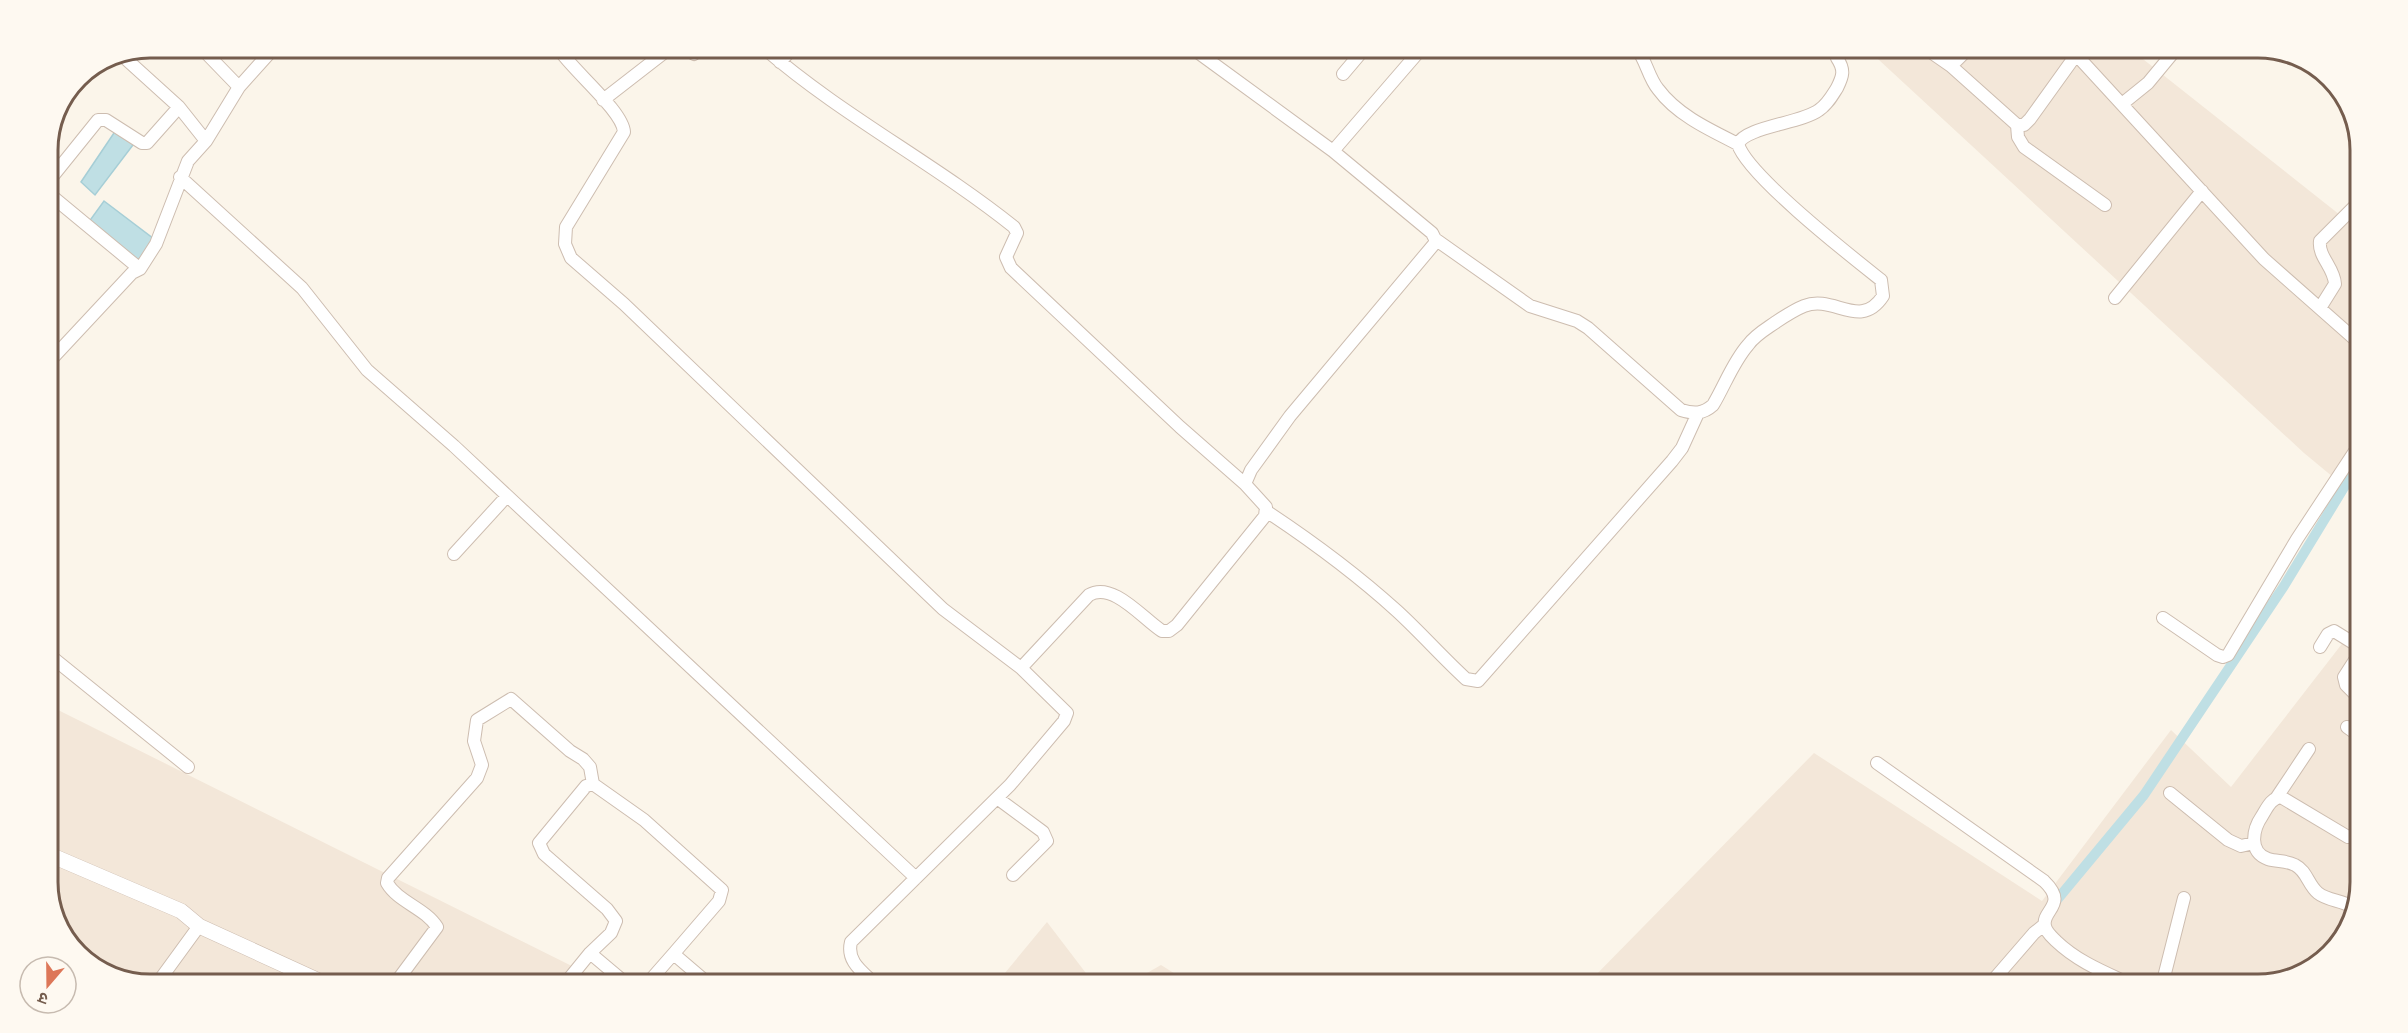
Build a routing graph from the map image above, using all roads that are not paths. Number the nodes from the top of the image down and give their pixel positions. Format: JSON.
{"nodes":[{"id":1,"x":211,"y":58,"type":"edge"},
{"id":2,"x":264,"y":58,"type":"edge"},
{"id":3,"x":567,"y":58,"type":"edge"},
{"id":4,"x":654,"y":58,"type":"edge"},
{"id":5,"x":775,"y":58,"type":"edge"},
{"id":6,"x":784,"y":58,"type":"edge"},
{"id":7,"x":1206,"y":58,"type":"edge"},
{"id":8,"x":1357,"y":58,"type":"edge"},
{"id":9,"x":1413,"y":58,"type":"edge"},
{"id":10,"x":1641,"y":58,"type":"edge"},
{"id":11,"x":1837,"y":58,"type":"edge"},
{"id":12,"x":1939,"y":58,"type":"edge"},
{"id":13,"x":1959,"y":58,"type":"edge"},
{"id":14,"x":2069,"y":58,"type":"edge"},
{"id":15,"x":2079,"y":58,"type":"edge"},
{"id":16,"x":2168,"y":58,"type":"edge"},
{"id":17,"x":128,"y":61,"type":"edge"},
{"id":18,"x":780,"y":62,"type":"junction"},
{"id":19,"x":1951,"y":66,"type":"junction"},
{"id":20,"x":1343,"y":74,"type":"dead end"},
{"id":21,"x":239,"y":87,"type":"junction"},
{"id":22,"x":603,"y":100,"type":"junction"},
{"id":23,"x":2122,"y":105,"type":"junction"},
{"id":24,"x":179,"y":107,"type":"junction"},
{"id":25,"x":2017,"y":125,"type":"junction"},
{"id":26,"x":206,"y":141,"type":"junction"},
{"id":27,"x":1738,"y":144,"type":"junction"},
{"id":28,"x":1333,"y":151,"type":"junction"},
{"id":29,"x":59,"y":168,"type":"edge"},
{"id":30,"x":180,"y":177,"type":"junction"},
{"id":31,"x":2202,"y":191,"type":"junction"},
{"id":32,"x":59,"y":202,"type":"edge"},
{"id":33,"x":2105,"y":205,"type":"dead end"},
{"id":34,"x":2349,"y":212,"type":"edge"},
{"id":35,"x":1436,"y":238,"type":"junction"},
{"id":36,"x":140,"y":269,"type":"junction"},
{"id":37,"x":2115,"y":298,"type":"dead end"},
{"id":38,"x":2320,"y":308,"type":"junction"},
{"id":39,"x":2349,"y":334,"type":"edge"},
{"id":40,"x":59,"y":351,"type":"edge"},
{"id":41,"x":1698,"y":413,"type":"junction"},
{"id":42,"x":2349,"y":459,"type":"edge"},
{"id":43,"x":1245,"y":484,"type":"junction"},
{"id":44,"x":507,"y":496,"type":"junction"},
{"id":45,"x":1266,"y":511,"type":"junction"},
{"id":46,"x":454,"y":554,"type":"dead end"},
{"id":47,"x":2163,"y":618,"type":"dead end"},
{"id":48,"x":2350,"y":641,"type":"edge"},
{"id":49,"x":2320,"y":647,"type":"dead end"},
{"id":50,"x":59,"y":663,"type":"edge"},
{"id":51,"x":1021,"y":668,"type":"junction"},
{"id":52,"x":2350,"y":668,"type":"edge"},
{"id":53,"x":2350,"y":689,"type":"edge"},
{"id":54,"x":2309,"y":749,"type":"dead end"},
{"id":55,"x":1877,"y":763,"type":"dead end"},
{"id":56,"x":188,"y":767,"type":"dead end"},
{"id":57,"x":593,"y":784,"type":"junction"},
{"id":58,"x":2170,"y":793,"type":"dead end"},
{"id":59,"x":2277,"y":797,"type":"junction"},
{"id":60,"x":997,"y":798,"type":"junction"},
{"id":61,"x":2350,"y":837,"type":"edge"},
{"id":62,"x":2254,"y":843,"type":"junction"},
{"id":63,"x":59,"y":859,"type":"edge"},
{"id":64,"x":1013,"y":875,"type":"dead end"},
{"id":65,"x":916,"y":878,"type":"junction"},
{"id":66,"x":2184,"y":898,"type":"dead end"},
{"id":67,"x":2347,"y":905,"type":"edge"},
{"id":68,"x":2044,"y":925,"type":"junction"},
{"id":69,"x":199,"y":926,"type":"junction"},
{"id":70,"x":675,"y":952,"type":"junction"},
{"id":71,"x":590,"y":953,"type":"junction"},
{"id":72,"x":164,"y":974,"type":"edge"},
{"id":73,"x":304,"y":974,"type":"edge"},
{"id":74,"x":402,"y":974,"type":"edge"},
{"id":75,"x":573,"y":974,"type":"edge"},
{"id":76,"x":615,"y":974,"type":"edge"},
{"id":77,"x":656,"y":974,"type":"edge"},
{"id":78,"x":697,"y":974,"type":"edge"},
{"id":79,"x":865,"y":974,"type":"edge"},
{"id":80,"x":1999,"y":974,"type":"edge"},
{"id":81,"x":2109,"y":974,"type":"edge"},
{"id":82,"x":2165,"y":974,"type":"edge"}],
"edges":[{"from":1,"to":21,"type":"street"},
{"from":2,"to":21,"type":"street"},
{"from":3,"to":22,"type":"street"},
{"from":4,"to":22,"type":"street"},
{"from":5,"to":18,"type":"street"},
{"from":6,"to":18,"type":"street"},
{"from":7,"to":28,"type":"street"},
{"from":8,"to":20,"type":"street"},
{"from":9,"to":28,"type":"street"},
{"from":10,"to":27,"type":"street"},
{"from":11,"to":27,"type":"street"},
{"from":12,"to":19,"type":"street"},
{"from":13,"to":19,"type":"street"},
{"from":14,"to":25,"type":"street"},
{"from":15,"to":23,"type":"street"},
{"from":16,"to":23,"type":"street"},
{"from":17,"to":24,"type":"street"},
{"from":18,"to":43,"type":"street"},
{"from":19,"to":25,"type":"street"},
{"from":21,"to":26,"type":"street"},
{"from":22,"to":51,"type":"street"},
{"from":23,"to":31,"type":"street"},
{"from":24,"to":26,"type":"street"},
{"from":24,"to":29,"type":"street"},
{"from":25,"to":33,"type":"street"},
{"from":26,"to":30,"type":"street"},
{"from":27,"to":41,"type":"street"},
{"from":28,"to":35,"type":"street"},
{"from":30,"to":36,"type":"street"},
{"from":30,"to":44,"type":"street"},
{"from":31,"to":37,"type":"street"},
{"from":31,"to":38,"type":"street"},
{"from":32,"to":36,"type":"street"},
{"from":34,"to":38,"type":"street"},
{"from":35,"to":41,"type":"street"},
{"from":35,"to":43,"type":"street"},
{"from":36,"to":40,"type":"street"},
{"from":38,"to":39,"type":"street"},
{"from":41,"to":45,"type":"street"},
{"from":42,"to":47,"type":"street"},
{"from":43,"to":45,"type":"street"},
{"from":44,"to":46,"type":"street"},
{"from":44,"to":65,"type":"street"},
{"from":45,"to":51,"type":"street"},
{"from":48,"to":49,"type":"street"},
{"from":50,"to":56,"type":"street"},
{"from":51,"to":60,"type":"street"},
{"from":52,"to":53,"type":"street"},
{"from":54,"to":59,"type":"street"},
{"from":55,"to":68,"type":"street"},
{"from":57,"to":70,"type":"street"},
{"from":57,"to":71,"type":"street"},
{"from":57,"to":74,"type":"street"},
{"from":58,"to":62,"type":"street"},
{"from":59,"to":61,"type":"street"},
{"from":59,"to":62,"type":"street"},
{"from":60,"to":64,"type":"street"},
{"from":60,"to":65,"type":"street"},
{"from":62,"to":67,"type":"street"},
{"from":63,"to":69,"type":"street"},
{"from":65,"to":79,"type":"street"},
{"from":66,"to":82,"type":"street"},
{"from":68,"to":80,"type":"street"},
{"from":68,"to":81,"type":"street"},
{"from":69,"to":72,"type":"street"},
{"from":69,"to":73,"type":"street"},
{"from":70,"to":77,"type":"street"},
{"from":70,"to":78,"type":"street"},
{"from":71,"to":75,"type":"street"},
{"from":71,"to":76,"type":"street"}]}
